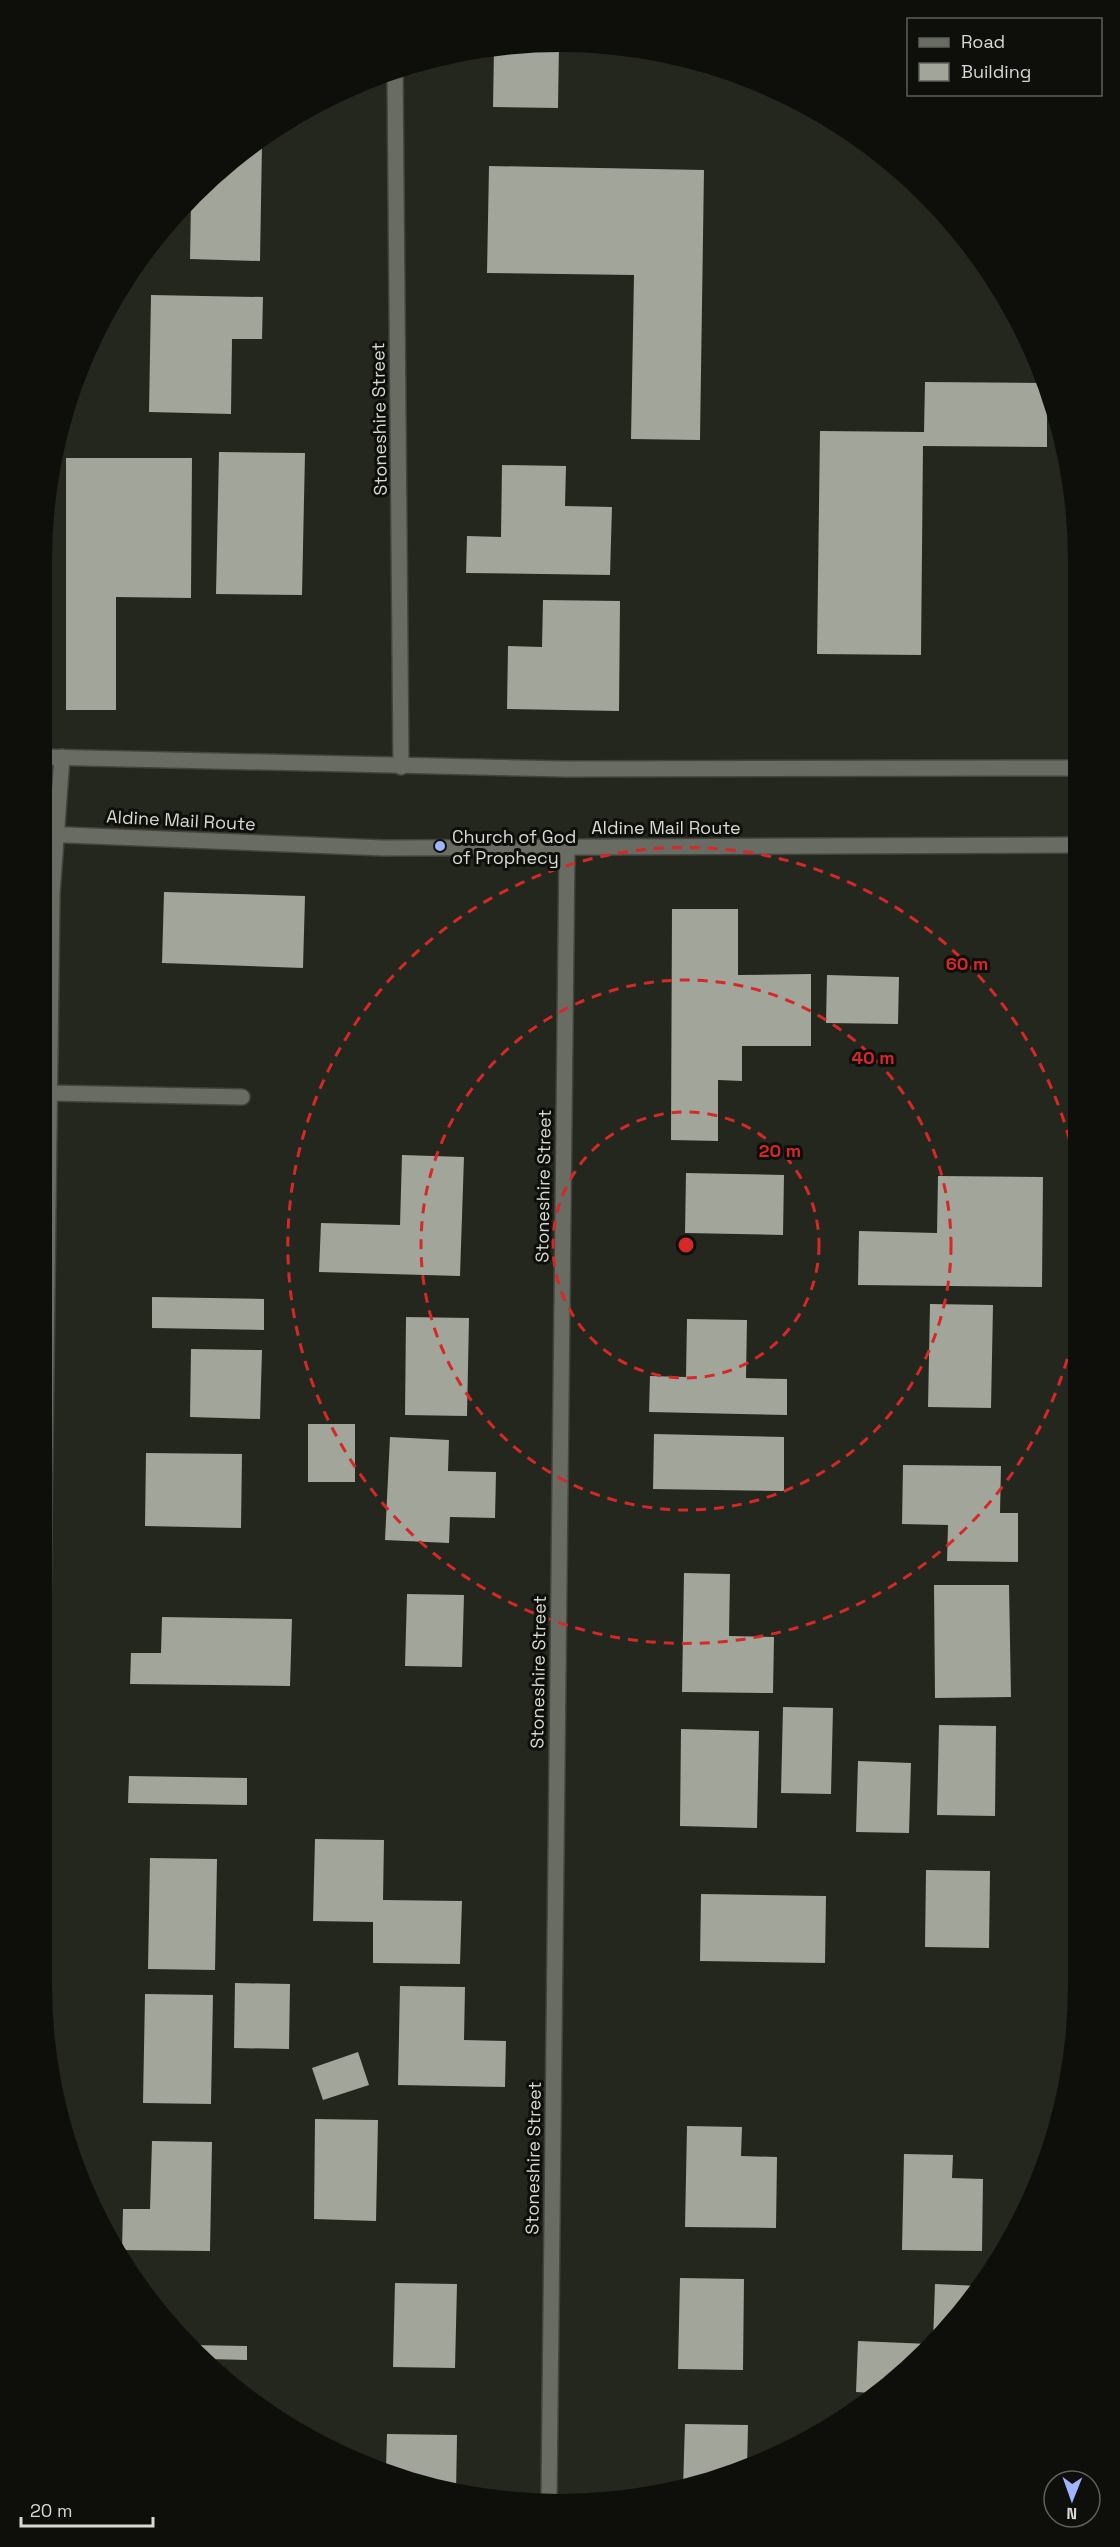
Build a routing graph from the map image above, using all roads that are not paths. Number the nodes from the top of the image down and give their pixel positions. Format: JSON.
{"nodes":[{"id":1,"x":395,"y":80,"type":"edge"},
{"id":2,"x":52,"y":758,"type":"edge"},
{"id":3,"x":62,"y":758,"type":"junction"},
{"id":4,"x":401,"y":767,"type":"junction"},
{"id":5,"x":1068,"y":768,"type":"edge"},
{"id":6,"x":52,"y":816,"type":"edge"},
{"id":7,"x":52,"y":834,"type":"edge"},
{"id":8,"x":1068,"y":845,"type":"edge"},
{"id":9,"x":567,"y":846,"type":"junction"},
{"id":10,"x":52,"y":1094,"type":"edge"},
{"id":11,"x":242,"y":1097,"type":"dead end"},
{"id":12,"x":549,"y":2494,"type":"edge"}],
"edges":[{"from":1,"to":4,"type":"street","name":"Stoneshire Street"},
{"from":2,"to":3,"type":"street"},
{"from":3,"to":4,"type":"street"},
{"from":3,"to":6,"type":"street"},
{"from":4,"to":5,"type":"street"},
{"from":7,"to":9,"type":"street","name":"Aldine Mail Route"},
{"from":8,"to":9,"type":"street","name":"Aldine Mail Route"},
{"from":9,"to":12,"type":"street","name":"Stoneshire Street"},
{"from":10,"to":11,"type":"street"}]}
